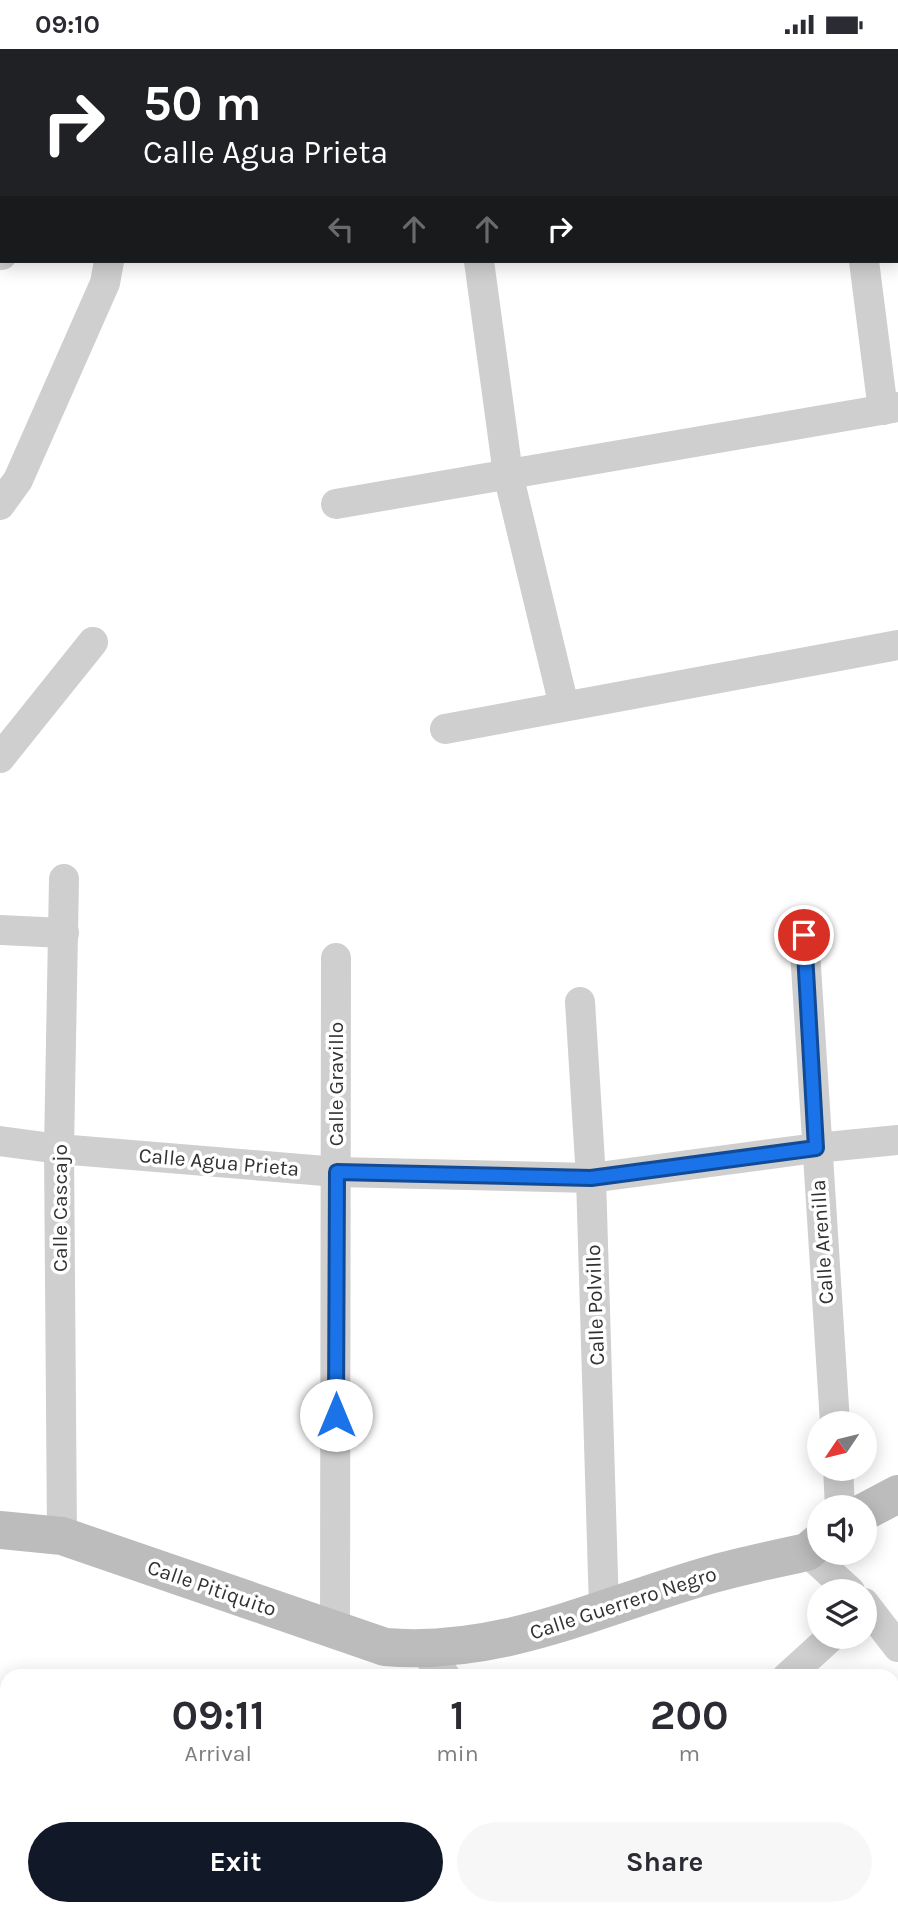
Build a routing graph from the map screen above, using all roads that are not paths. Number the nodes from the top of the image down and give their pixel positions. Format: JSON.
{"nodes":[{"id":1,"x":109,"y":263,"type":"edge"},
{"id":2,"x":479,"y":263,"type":"edge"},
{"id":3,"x":864,"y":263,"type":"edge"},
{"id":4,"x":890,"y":408,"type":"edge"},
{"id":5,"x":508,"y":474,"type":"junction"},
{"id":6,"x":336,"y":504,"type":"dead end"},
{"id":7,"x":0,"y":505,"type":"edge"},
{"id":8,"x":93,"y":642,"type":"dead end"},
{"id":9,"x":898,"y":645,"type":"edge"},
{"id":10,"x":564,"y":706,"type":"junction"},
{"id":11,"x":445,"y":729,"type":"dead end"},
{"id":12,"x":0,"y":758,"type":"edge"},
{"id":13,"x":64,"y":880,"type":"dead end"},
{"id":14,"x":0,"y":930,"type":"edge"},
{"id":15,"x":64,"y":933,"type":"junction"},
{"id":16,"x":804,"y":935,"type":"dead end"},
{"id":17,"x":336,"y":958,"type":"dead end"},
{"id":18,"x":580,"y":1002,"type":"dead end"},
{"id":19,"x":898,"y":1140,"type":"edge"},
{"id":20,"x":0,"y":1141,"type":"edge"},
{"id":21,"x":816,"y":1148,"type":"junction"},
{"id":22,"x":59,"y":1149,"type":"junction"},
{"id":23,"x":337,"y":1172,"type":"junction"},
{"id":24,"x":591,"y":1178,"type":"junction"},
{"id":25,"x":834,"y":1411,"type":"edge"},
{"id":26,"x":898,"y":1494,"type":"edge"},
{"id":27,"x":877,"y":1505,"type":"edge"},
{"id":28,"x":0,"y":1530,"type":"edge"},
{"id":29,"x":62,"y":1536,"type":"junction"},
{"id":30,"x":807,"y":1549,"type":"edge"},
{"id":31,"x":829,"y":1565,"type":"edge"},
{"id":32,"x":841,"y":1579,"type":"edge"},
{"id":33,"x":877,"y":1608,"type":"edge"},
{"id":34,"x":604,"y":1609,"type":"junction"},
{"id":35,"x":898,"y":1615,"type":"edge"},
{"id":36,"x":877,"y":1621,"type":"edge"},
{"id":37,"x":335,"y":1631,"type":"junction"},
{"id":38,"x":898,"y":1647,"type":"edge"},
{"id":39,"x":818,"y":1649,"type":"edge"},
{"id":40,"x":435,"y":1663,"type":"edge"},
{"id":41,"x":796,"y":1669,"type":"edge"}],
"edges":[{"from":1,"to":7,"type":"street"},
{"from":2,"to":5,"type":"street"},
{"from":3,"to":4,"type":"street"},
{"from":4,"to":5,"type":"street"},
{"from":5,"to":6,"type":"street"},
{"from":5,"to":10,"type":"street"},
{"from":8,"to":12,"type":"street"},
{"from":9,"to":10,"type":"street"},
{"from":10,"to":11,"type":"street"},
{"from":13,"to":15,"type":"street","name":"Calle Cascajo"},
{"from":14,"to":15,"type":"street"},
{"from":15,"to":22,"type":"street","name":"Calle Cascajo"},
{"from":16,"to":21,"type":"street","name":"Calle Arenilla"},
{"from":17,"to":23,"type":"street","name":"Calle Gravillo"},
{"from":18,"to":24,"type":"street","name":"Calle Polvillo"},
{"from":19,"to":21,"type":"street","name":"Calle Agua Prieta"},
{"from":20,"to":22,"type":"street","name":"Calle Agua Prieta"},
{"from":21,"to":24,"type":"street","name":"Calle Agua Prieta"},
{"from":21,"to":25,"type":"street","name":"Calle Arenilla"},
{"from":22,"to":23,"type":"street","name":"Calle Agua Prieta"},
{"from":22,"to":29,"type":"street","name":"Calle Cascajo"},
{"from":23,"to":24,"type":"street","name":"Calle Agua Prieta"},
{"from":23,"to":37,"type":"street","name":"Calle Gravillo"},
{"from":24,"to":34,"type":"street","name":"Calle Polvillo"},
{"from":26,"to":27,"type":"street"},
{"from":28,"to":29,"type":"street","name":"Calle Pitiquito"},
{"from":29,"to":37,"type":"street","name":"Calle Pitiquito"},
{"from":30,"to":34,"type":"street","name":"Calle Guerrero Negro"},
{"from":31,"to":32,"type":"street"},
{"from":33,"to":35,"type":"street"},
{"from":34,"to":40,"type":"street","name":"Calle Guerrero Negro"},
{"from":36,"to":38,"type":"street"},
{"from":37,"to":40,"type":"street","name":"Calle Pitiquito"},
{"from":39,"to":41,"type":"street"}]}
